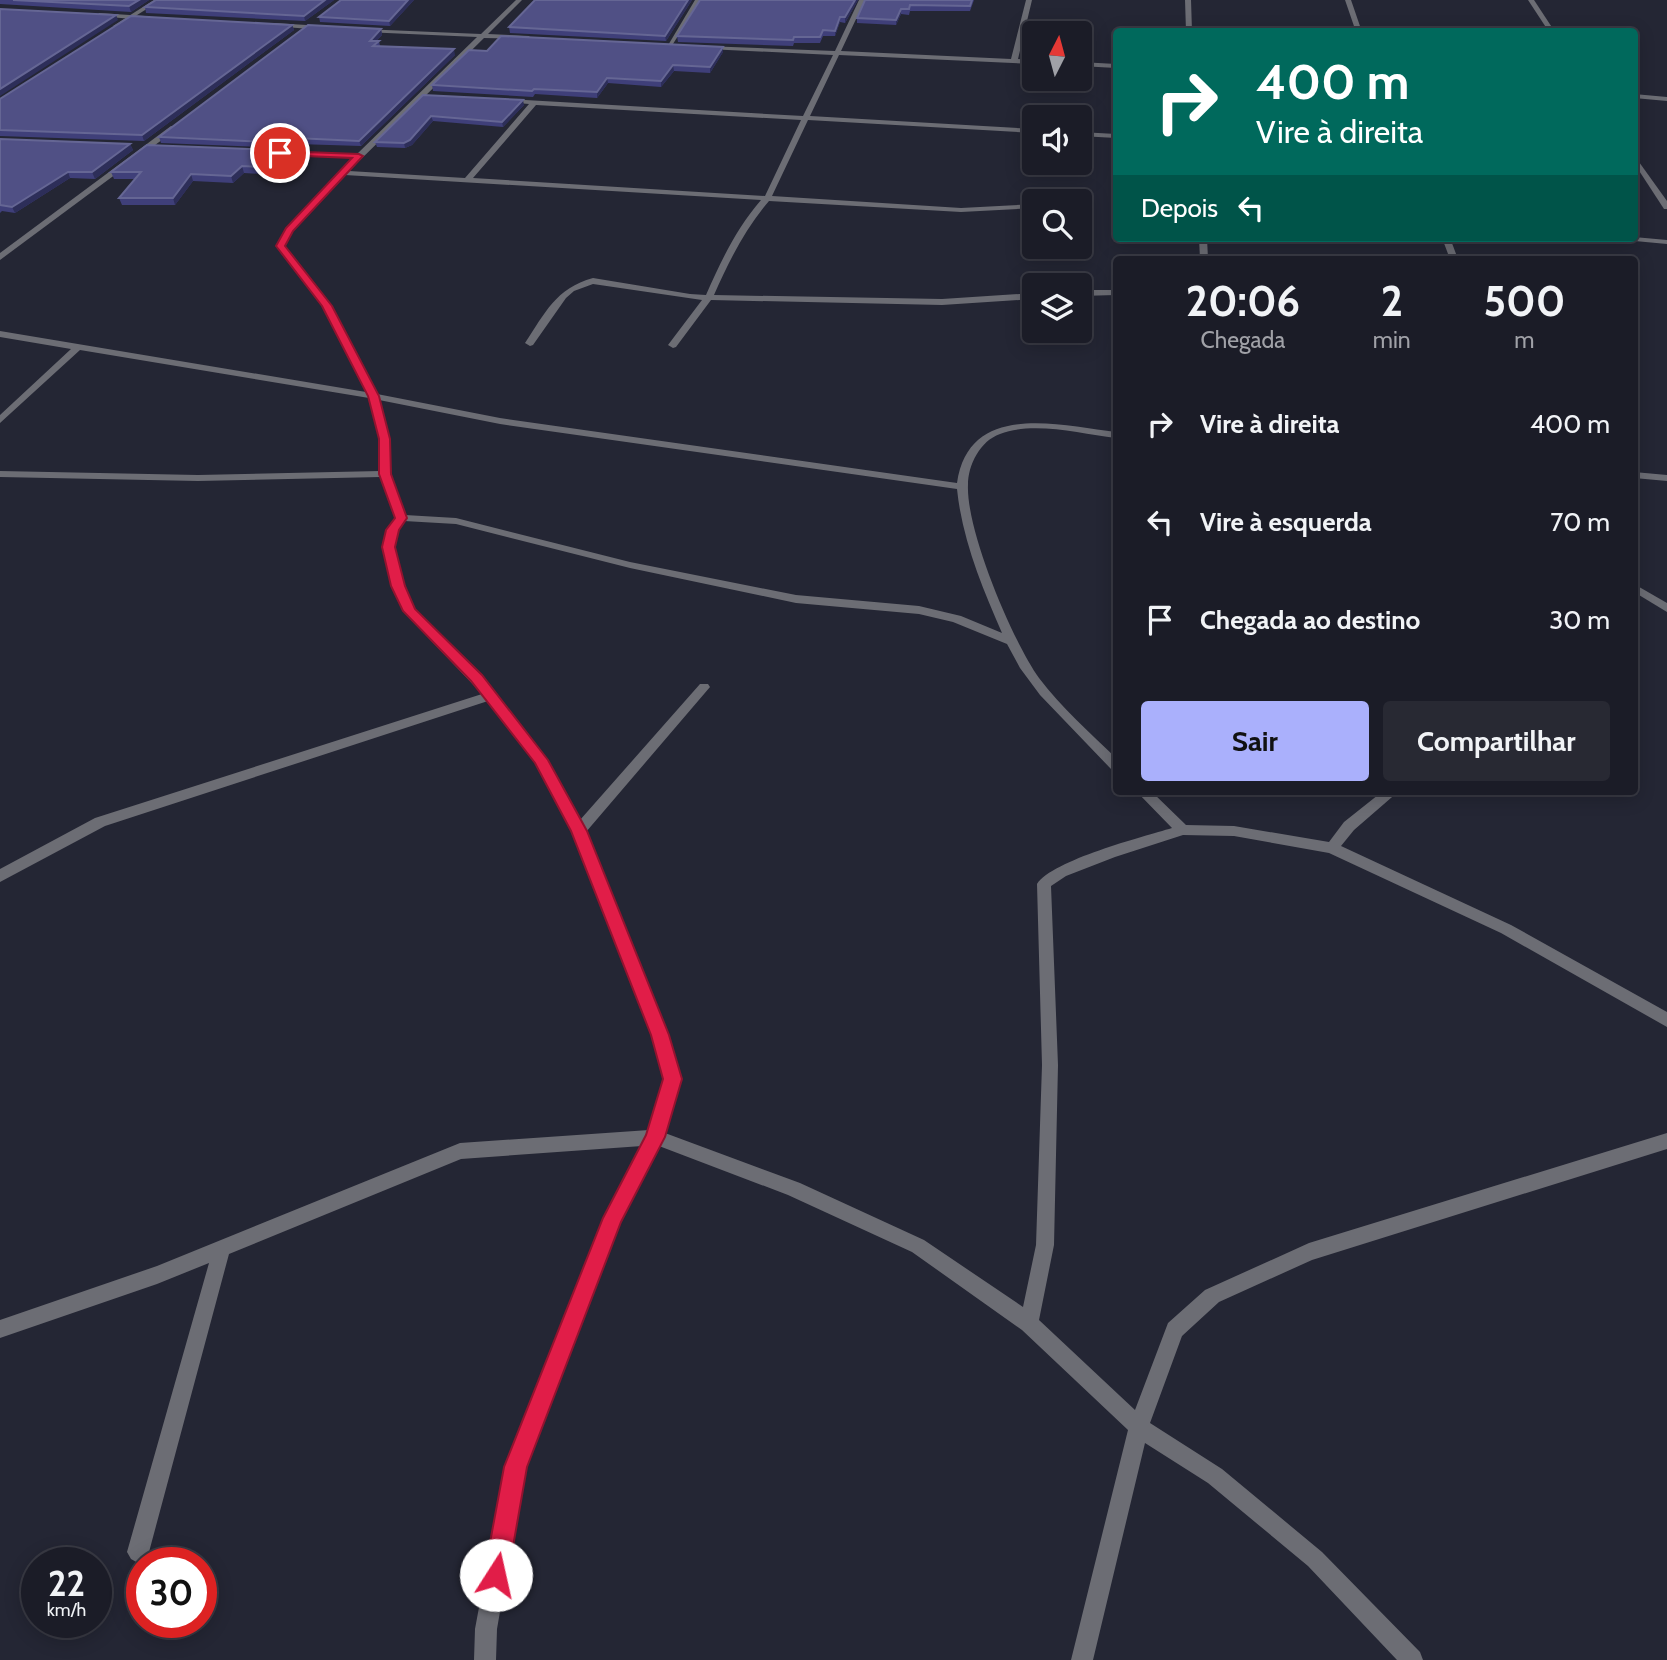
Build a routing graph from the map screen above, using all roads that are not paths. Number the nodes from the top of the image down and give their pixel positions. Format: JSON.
{"nodes":[{"id":1,"x":158,"y":0,"type":"edge"},
{"id":2,"x":519,"y":0,"type":"edge"},
{"id":3,"x":698,"y":0,"type":"edge"},
{"id":4,"x":862,"y":0,"type":"edge"},
{"id":5,"x":1029,"y":0,"type":"edge"},
{"id":6,"x":1188,"y":0,"type":"edge"},
{"id":7,"x":1348,"y":0,"type":"edge"},
{"id":8,"x":1531,"y":0,"type":"edge"},
{"id":9,"x":91,"y":14,"type":"edge"},
{"id":10,"x":130,"y":17,"type":"junction"},
{"id":11,"x":158,"y":18,"type":"edge"},
{"id":12,"x":316,"y":20,"type":"edge"},
{"id":13,"x":267,"y":24,"type":"edge"},
{"id":14,"x":307,"y":27,"type":"junction"},
{"id":15,"x":335,"y":28,"type":"edge"},
{"id":16,"x":1189,"y":28,"type":"edge"},
{"id":17,"x":1358,"y":28,"type":"edge"},
{"id":18,"x":1549,"y":28,"type":"edge"},
{"id":19,"x":362,"y":29,"type":"edge"},
{"id":20,"x":109,"y":31,"type":"edge"},
{"id":21,"x":297,"y":35,"type":"edge"},
{"id":22,"x":485,"y":35,"type":"junction"},
{"id":23,"x":537,"y":38,"type":"edge"},
{"id":24,"x":656,"y":45,"type":"edge"},
{"id":25,"x":669,"y":46,"type":"junction"},
{"id":26,"x":683,"y":46,"type":"edge"},
{"id":27,"x":697,"y":47,"type":"edge"},
{"id":28,"x":837,"y":52,"type":"junction"},
{"id":29,"x":1014,"y":61,"type":"junction"},
{"id":30,"x":1022,"y":61,"type":"edge"},
{"id":31,"x":1092,"y":65,"type":"edge"},
{"id":32,"x":1113,"y":66,"type":"edge"},
{"id":33,"x":421,"y":95,"type":"junction"},
{"id":34,"x":434,"y":96,"type":"edge"},
{"id":35,"x":1638,"y":96,"type":"edge"},
{"id":36,"x":1667,"y":99,"type":"edge"},
{"id":37,"x":497,"y":100,"type":"edge"},
{"id":38,"x":535,"y":103,"type":"junction"},
{"id":39,"x":807,"y":117,"type":"junction"},
{"id":40,"x":180,"y":123,"type":"edge"},
{"id":41,"x":1022,"y":130,"type":"edge"},
{"id":42,"x":1092,"y":135,"type":"edge"},
{"id":43,"x":1113,"y":136,"type":"edge"},
{"id":44,"x":135,"y":147,"type":"edge"},
{"id":45,"x":149,"y":148,"type":"junction"},
{"id":46,"x":162,"y":148,"type":"edge"},
{"id":47,"x":254,"y":152,"type":"edge"},
{"id":48,"x":359,"y":156,"type":"junction"},
{"id":49,"x":1638,"y":163,"type":"edge"},
{"id":50,"x":344,"y":173,"type":"junction"},
{"id":51,"x":468,"y":179,"type":"junction"},
{"id":52,"x":768,"y":197,"type":"junction"},
{"id":53,"x":1022,"y":207,"type":"edge"},
{"id":54,"x":1667,"y":207,"type":"edge"},
{"id":55,"x":1638,"y":239,"type":"edge"},
{"id":56,"x":1667,"y":242,"type":"edge"},
{"id":57,"x":0,"y":257,"type":"edge"},
{"id":58,"x":1092,"y":293,"type":"edge"},
{"id":59,"x":1113,"y":293,"type":"edge"},
{"id":60,"x":709,"y":297,"type":"junction"},
{"id":61,"x":1022,"y":297,"type":"edge"},
{"id":62,"x":0,"y":334,"type":"edge"},
{"id":63,"x":530,"y":343,"type":"dead end"},
{"id":64,"x":673,"y":345,"type":"dead end"},
{"id":65,"x":77,"y":348,"type":"junction"},
{"id":66,"x":373,"y":396,"type":"junction"},
{"id":67,"x":24,"y":398,"type":"junction"},
{"id":68,"x":0,"y":405,"type":"edge"},
{"id":69,"x":0,"y":419,"type":"edge"},
{"id":70,"x":1113,"y":435,"type":"edge"},
{"id":71,"x":0,"y":474,"type":"edge"},
{"id":72,"x":385,"y":474,"type":"junction"},
{"id":73,"x":1638,"y":475,"type":"edge"},
{"id":74,"x":1667,"y":478,"type":"edge"},
{"id":75,"x":962,"y":487,"type":"junction"},
{"id":76,"x":401,"y":518,"type":"junction"},
{"id":77,"x":1638,"y":589,"type":"edge"},
{"id":78,"x":1649,"y":596,"type":"junction"},
{"id":79,"x":1638,"y":604,"type":"edge"},
{"id":80,"x":1667,"y":608,"type":"edge"},
{"id":81,"x":1014,"y":642,"type":"junction"},
{"id":82,"x":705,"y":687,"type":"dead end"},
{"id":83,"x":490,"y":696,"type":"junction"},
{"id":84,"x":1113,"y":763,"type":"edge"},
{"id":85,"x":1147,"y":795,"type":"edge"},
{"id":86,"x":1387,"y":795,"type":"edge"},
{"id":87,"x":1183,"y":830,"type":"junction"},
{"id":88,"x":579,"y":831,"type":"junction"},
{"id":89,"x":1332,"y":848,"type":"junction"},
{"id":90,"x":0,"y":876,"type":"edge"},
{"id":91,"x":1667,"y":1020,"type":"edge"},
{"id":92,"x":655,"y":1137,"type":"junction"},
{"id":93,"x":1667,"y":1141,"type":"edge"},
{"id":94,"x":222,"y":1248,"type":"junction"},
{"id":95,"x":1029,"y":1323,"type":"junction"},
{"id":96,"x":0,"y":1329,"type":"edge"},
{"id":97,"x":1139,"y":1427,"type":"junction"},
{"id":98,"x":139,"y":1547,"type":"edge"},
{"id":99,"x":485,"y":1660,"type":"edge"},
{"id":100,"x":1083,"y":1660,"type":"edge"},
{"id":101,"x":1412,"y":1660,"type":"edge"}],
"edges":[{"from":1,"to":10,"type":"street"},
{"from":2,"to":22,"type":"street"},
{"from":3,"to":25,"type":"street"},
{"from":4,"to":28,"type":"street"},
{"from":5,"to":29,"type":"street"},
{"from":6,"to":16,"type":"street"},
{"from":7,"to":17,"type":"street"},
{"from":8,"to":18,"type":"street"},
{"from":9,"to":10,"type":"street"},
{"from":10,"to":11,"type":"street"},
{"from":10,"to":20,"type":"street"},
{"from":12,"to":14,"type":"street"},
{"from":13,"to":14,"type":"street"},
{"from":14,"to":15,"type":"street"},
{"from":14,"to":21,"type":"street"},
{"from":19,"to":22,"type":"street"},
{"from":22,"to":23,"type":"street"},
{"from":22,"to":33,"type":"street"},
{"from":24,"to":25,"type":"street"},
{"from":25,"to":26,"type":"street"},
{"from":27,"to":28,"type":"street"},
{"from":28,"to":29,"type":"street"},
{"from":28,"to":39,"type":"street"},
{"from":29,"to":30,"type":"street"},
{"from":31,"to":32,"type":"street"},
{"from":33,"to":34,"type":"street"},
{"from":33,"to":48,"type":"street"},
{"from":35,"to":36,"type":"street"},
{"from":37,"to":38,"type":"street"},
{"from":38,"to":39,"type":"street"},
{"from":38,"to":51,"type":"street"},
{"from":39,"to":41,"type":"street"},
{"from":39,"to":52,"type":"street"},
{"from":40,"to":45,"type":"street"},
{"from":42,"to":43,"type":"street"},
{"from":44,"to":45,"type":"street"},
{"from":45,"to":46,"type":"street"},
{"from":45,"to":57,"type":"street"},
{"from":47,"to":48,"type":"street"},
{"from":48,"to":50,"type":"street"},
{"from":49,"to":54,"type":"street"},
{"from":50,"to":51,"type":"street"},
{"from":50,"to":66,"type":"street"},
{"from":51,"to":52,"type":"street"},
{"from":52,"to":53,"type":"street"},
{"from":52,"to":60,"type":"street"},
{"from":55,"to":56,"type":"street"},
{"from":58,"to":59,"type":"street"},
{"from":60,"to":61,"type":"street"},
{"from":60,"to":63,"type":"street"},
{"from":60,"to":64,"type":"street"},
{"from":62,"to":65,"type":"street"},
{"from":65,"to":66,"type":"street"},
{"from":65,"to":67,"type":"street"},
{"from":66,"to":72,"type":"street"},
{"from":66,"to":75,"type":"street"},
{"from":67,"to":68,"type":"street"},
{"from":67,"to":69,"type":"street"},
{"from":70,"to":75,"type":"street"},
{"from":71,"to":72,"type":"street"},
{"from":72,"to":76,"type":"street"},
{"from":73,"to":74,"type":"street"},
{"from":75,"to":81,"type":"street"},
{"from":76,"to":81,"type":"street"},
{"from":76,"to":83,"type":"street"},
{"from":77,"to":78,"type":"street"},
{"from":78,"to":79,"type":"street"},
{"from":78,"to":80,"type":"street"},
{"from":81,"to":84,"type":"street"},
{"from":82,"to":88,"type":"street"},
{"from":83,"to":88,"type":"street"},
{"from":83,"to":90,"type":"street"},
{"from":85,"to":87,"type":"street"},
{"from":86,"to":89,"type":"street"},
{"from":87,"to":89,"type":"street"},
{"from":87,"to":95,"type":"street"},
{"from":88,"to":92,"type":"street"},
{"from":89,"to":91,"type":"street"},
{"from":92,"to":94,"type":"street"},
{"from":92,"to":95,"type":"street"},
{"from":92,"to":99,"type":"street"},
{"from":93,"to":97,"type":"street"},
{"from":94,"to":96,"type":"street"},
{"from":94,"to":98,"type":"street"},
{"from":95,"to":97,"type":"street"},
{"from":97,"to":100,"type":"street"},
{"from":97,"to":101,"type":"street"}]}
